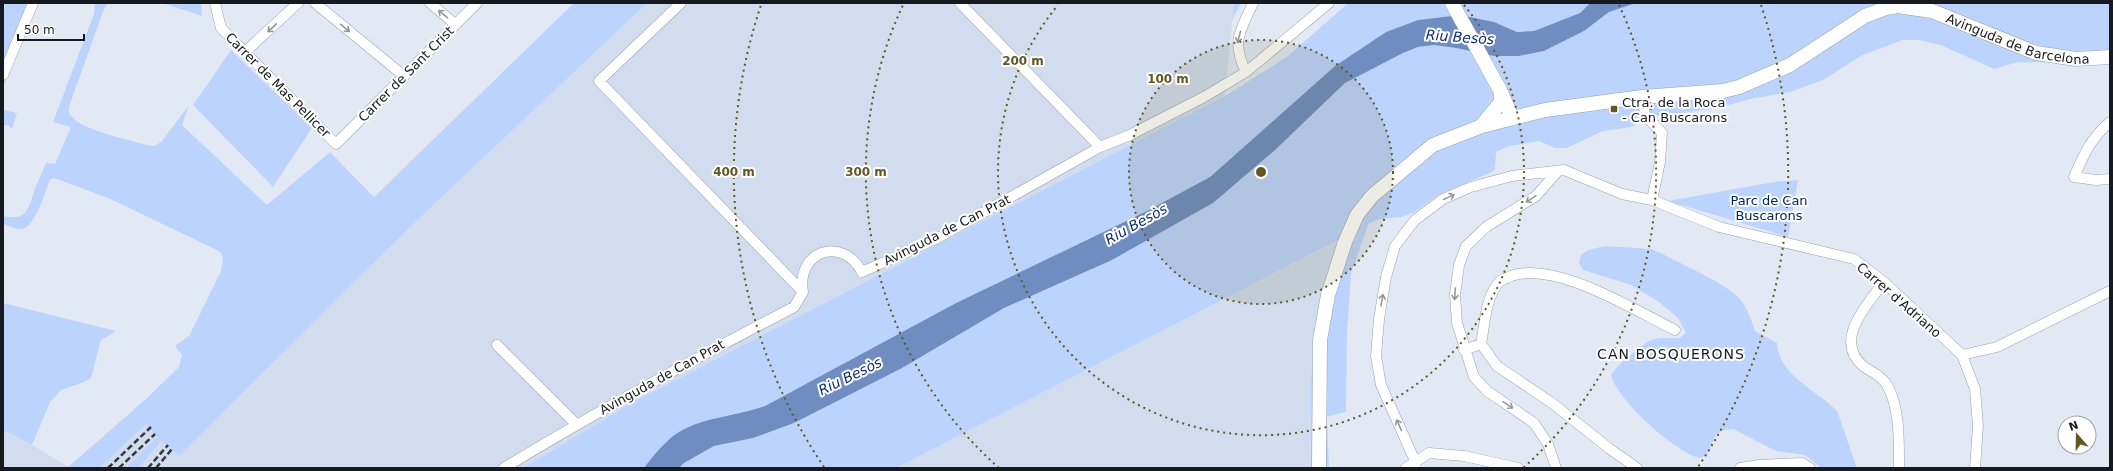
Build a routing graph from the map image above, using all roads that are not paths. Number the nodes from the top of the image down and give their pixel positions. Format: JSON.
{"nodes":[{"id":1,"x":33,"y":3,"type":"edge"},
{"id":2,"x":215,"y":3,"type":"edge"},
{"id":3,"x":298,"y":3,"type":"edge"},
{"id":4,"x":315,"y":3,"type":"edge"},
{"id":5,"x":430,"y":3,"type":"edge"},
{"id":6,"x":477,"y":3,"type":"edge"},
{"id":7,"x":681,"y":3,"type":"edge"},
{"id":8,"x":960,"y":3,"type":"edge"},
{"id":9,"x":1254,"y":3,"type":"edge"},
{"id":10,"x":1329,"y":3,"type":"edge"},
{"id":11,"x":1452,"y":3,"type":"edge"},
{"id":12,"x":455,"y":24,"type":"junction"},
{"id":13,"x":245,"y":52,"type":"junction"},
{"id":14,"x":2110,"y":57,"type":"edge"},
{"id":15,"x":1246,"y":72,"type":"junction"},
{"id":16,"x":3,"y":74,"type":"edge"},
{"id":17,"x":404,"y":76,"type":"junction"},
{"id":18,"x":1500,"y":89,"type":"junction"},
{"id":19,"x":1642,"y":98,"type":"junction"},
{"id":20,"x":1545,"y":110,"type":"junction"},
{"id":21,"x":1512,"y":117,"type":"junction"},
{"id":22,"x":2110,"y":122,"type":"edge"},
{"id":23,"x":1482,"y":126,"type":"junction"},
{"id":24,"x":336,"y":144,"type":"joint"},
{"id":25,"x":1100,"y":147,"type":"junction"},
{"id":26,"x":1558,"y":171,"type":"junction"},
{"id":27,"x":2110,"y":179,"type":"edge"},
{"id":28,"x":1652,"y":200,"type":"junction"},
{"id":29,"x":1884,"y":282,"type":"junction"},
{"id":30,"x":2110,"y":291,"type":"edge"},
{"id":31,"x":803,"y":292,"type":"junction"},
{"id":32,"x":1675,"y":330,"type":"dead end"},
{"id":33,"x":1481,"y":344,"type":"junction"},
{"id":34,"x":497,"y":345,"type":"dead end"},
{"id":35,"x":1464,"y":350,"type":"junction"},
{"id":36,"x":1962,"y":355,"type":"junction"},
{"id":37,"x":576,"y":424,"type":"junction"},
{"id":38,"x":1415,"y":464,"type":"edge"},
{"id":39,"x":504,"y":468,"type":"edge"},
{"id":40,"x":1319,"y":468,"type":"edge"},
{"id":41,"x":1406,"y":468,"type":"edge"},
{"id":42,"x":1518,"y":468,"type":"edge"},
{"id":43,"x":1556,"y":468,"type":"edge"},
{"id":44,"x":1637,"y":468,"type":"edge"},
{"id":45,"x":1740,"y":468,"type":"edge"},
{"id":46,"x":1810,"y":468,"type":"edge"},
{"id":47,"x":1899,"y":468,"type":"edge"},
{"id":48,"x":1975,"y":468,"type":"edge"}],
"edges":[{"from":1,"to":16,"type":"street"},
{"from":2,"to":13,"type":"street","name":"Carrer de Mas Pellicer"},
{"from":3,"to":13,"type":"street","one_way":true},
{"from":4,"to":17,"type":"street","one_way":true},
{"from":12,"to":5,"type":"street","one_way":true},
{"from":6,"to":12,"type":"street","name":"Carrer de Sant Crist"},
{"from":7,"to":31,"type":"street"},
{"from":8,"to":25,"type":"street"},
{"from":9,"to":15,"type":"street","one_way":true},
{"from":10,"to":15,"type":"street","name":"Avinguda de Can Prat"},
{"from":11,"to":18,"type":"street"},
{"from":12,"to":17,"type":"street","name":"Carrer de Sant Crist"},
{"from":13,"to":24,"type":"street","name":"Carrer de Mas Pellicer"},
{"from":14,"to":19,"type":"street","name":"Avinguda de Barcelona"},
{"from":15,"to":25,"type":"street","name":"Avinguda de Can Prat"},
{"from":17,"to":24,"type":"street","name":"Carrer de Sant Crist"},
{"from":18,"to":20,"type":"street"},
{"from":18,"to":21,"type":"street"},
{"from":18,"to":23,"type":"street"},
{"from":19,"to":20,"type":"street","name":"Avinguda de Barcelona"},
{"from":19,"to":28,"type":"street"},
{"from":20,"to":21,"type":"street"},
{"from":21,"to":23,"type":"street"},
{"from":22,"to":27,"type":"street"},
{"from":23,"to":40,"type":"street"},
{"from":25,"to":31,"type":"street","name":"Avinguda de Can Prat"},
{"from":26,"to":28,"type":"street","name":"Carrer d'Adriano"},
{"from":26,"to":35,"type":"street","one_way":true},
{"from":38,"to":26,"type":"street","one_way":true},
{"from":28,"to":29,"type":"street","name":"Carrer d'Adriano"},
{"from":29,"to":36,"type":"street","name":"Carrer d'Adriano"},
{"from":29,"to":47,"type":"street"},
{"from":30,"to":36,"type":"street"},
{"from":31,"to":37,"type":"street","name":"Avinguda de Can Prat"},
{"from":32,"to":33,"type":"street"},
{"from":33,"to":35,"type":"street"},
{"from":33,"to":44,"type":"street"},
{"from":34,"to":37,"type":"street"},
{"from":35,"to":43,"type":"street","one_way":true},
{"from":36,"to":48,"type":"street","name":"Carrer d'Adriano"},
{"from":37,"to":39,"type":"street","name":"Avinguda de Can Prat"},
{"from":38,"to":41,"type":"street"},
{"from":38,"to":42,"type":"street"},
{"from":45,"to":46,"type":"street"}]}
